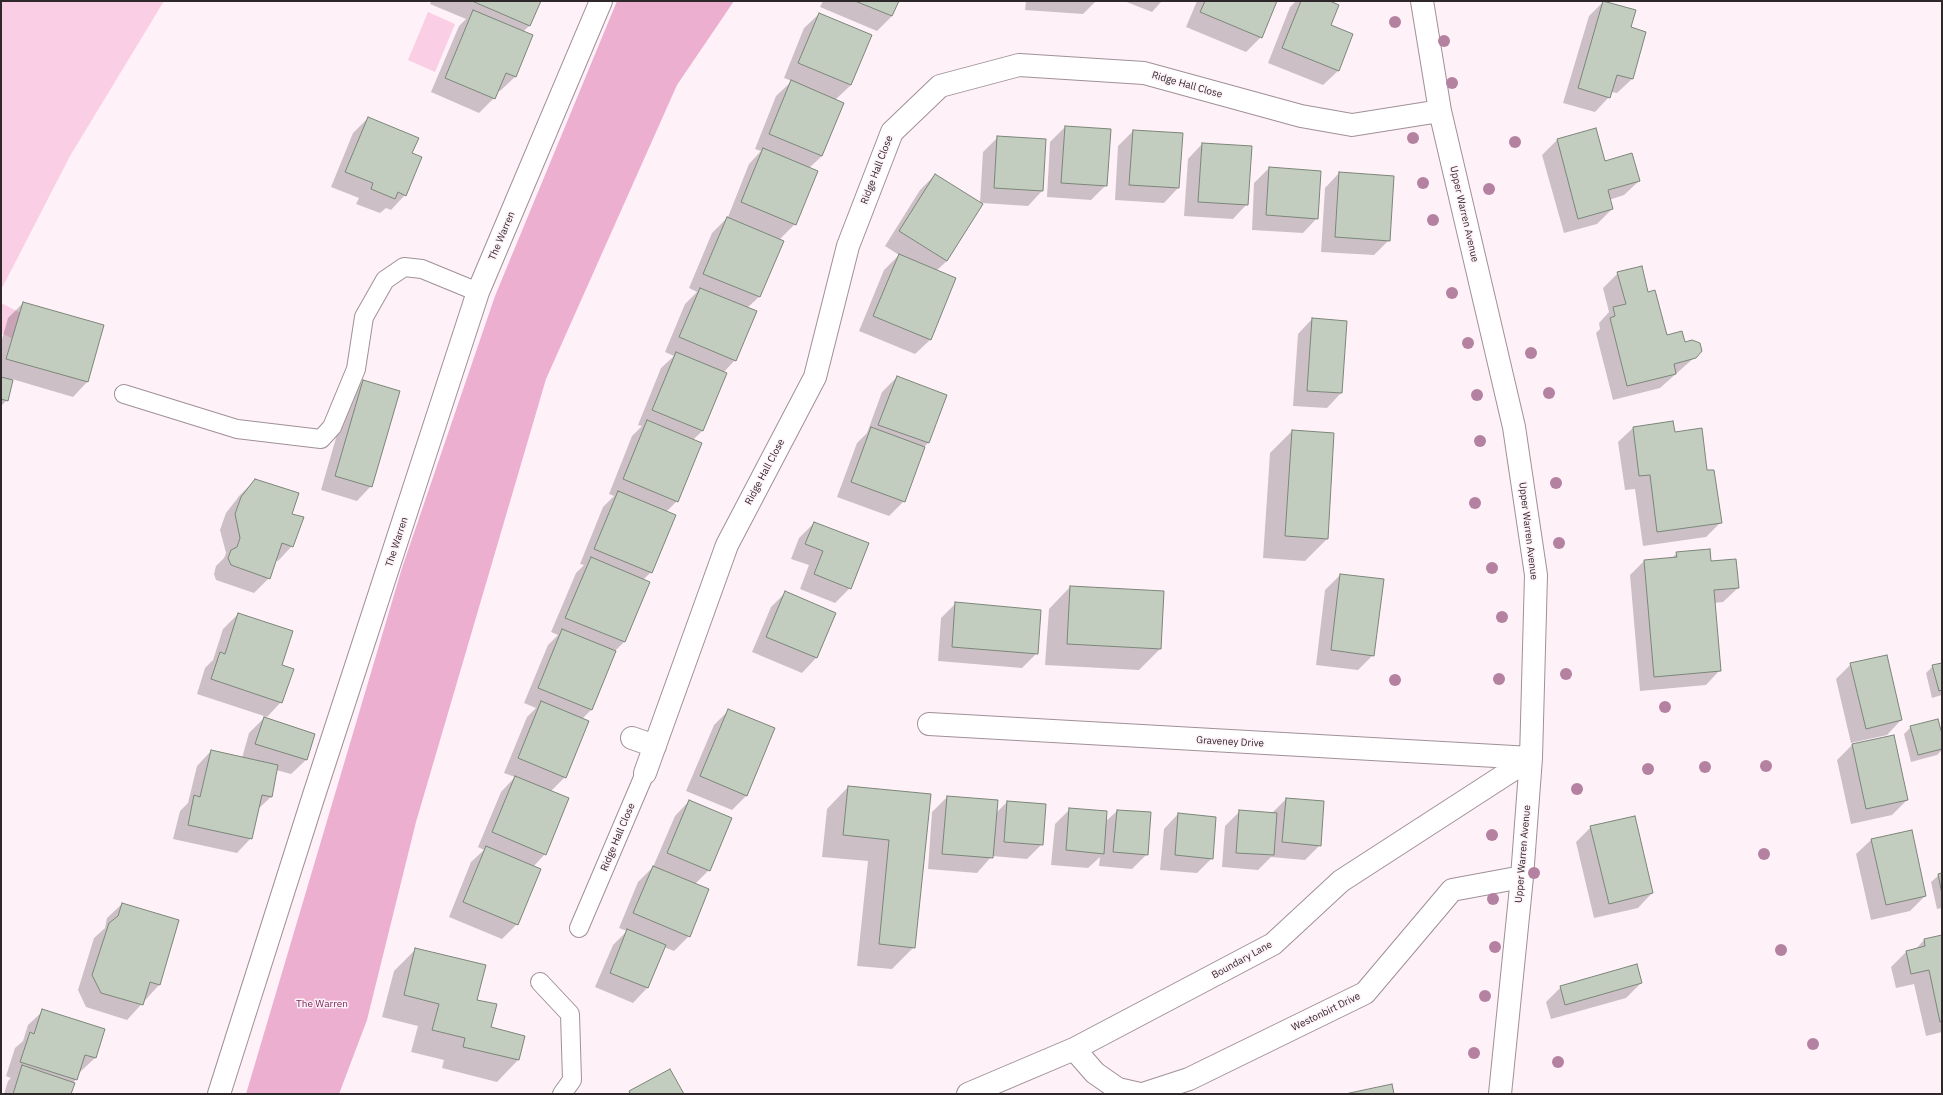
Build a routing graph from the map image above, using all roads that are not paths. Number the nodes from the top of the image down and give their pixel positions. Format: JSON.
{"nodes":[{"id":1,"x":601,"y":1,"type":"edge"},
{"id":2,"x":1422,"y":1,"type":"edge"},
{"id":3,"x":1440,"y":112,"type":"junction"},
{"id":4,"x":478,"y":292,"type":"junction"},
{"id":5,"x":124,"y":394,"type":"dead end"},
{"id":6,"x":929,"y":724,"type":"dead end"},
{"id":7,"x":632,"y":738,"type":"dead end"},
{"id":8,"x":655,"y":746,"type":"junction"},
{"id":9,"x":1531,"y":758,"type":"junction"},
{"id":10,"x":646,"y":773,"type":"joint"},
{"id":11,"x":1522,"y":877,"type":"junction"},
{"id":12,"x":579,"y":928,"type":"dead end"},
{"id":13,"x":540,"y":982,"type":"dead end"},
{"id":14,"x":1074,"y":1049,"type":"junction"},
{"id":15,"x":219,"y":1094,"type":"edge"},
{"id":16,"x":562,"y":1094,"type":"edge"},
{"id":17,"x":968,"y":1094,"type":"edge"},
{"id":18,"x":1140,"y":1094,"type":"edge"},
{"id":19,"x":1143,"y":1094,"type":"edge"},
{"id":20,"x":1500,"y":1094,"type":"edge"}],
"edges":[{"from":1,"to":4,"type":"street","name":"The Warren"},
{"from":2,"to":3,"type":"street","name":"Upper Warren Avenue"},
{"from":3,"to":8,"type":"street","name":"Ridge Hall Close"},
{"from":3,"to":9,"type":"street","name":"Upper Warren Avenue"},
{"from":4,"to":5,"type":"lane"},
{"from":4,"to":15,"type":"street","name":"The Warren"},
{"from":6,"to":9,"type":"street","name":"Graveney Drive"},
{"from":7,"to":8,"type":"street"},
{"from":8,"to":10,"type":"street","name":"Ridge Hall Close"},
{"from":9,"to":11,"type":"street","name":"Upper Warren Avenue"},
{"from":9,"to":14,"type":"street","name":"Boundary Lane"},
{"from":10,"to":12,"type":"lane","name":"Ridge Hall Close"},
{"from":11,"to":19,"type":"street","name":"Westonbirt Drive"},
{"from":11,"to":20,"type":"street","name":"Upper Warren Avenue"},
{"from":13,"to":16,"type":"lane"},
{"from":14,"to":17,"type":"street","name":"Boundary Lane"},
{"from":14,"to":18,"type":"street"}]}
